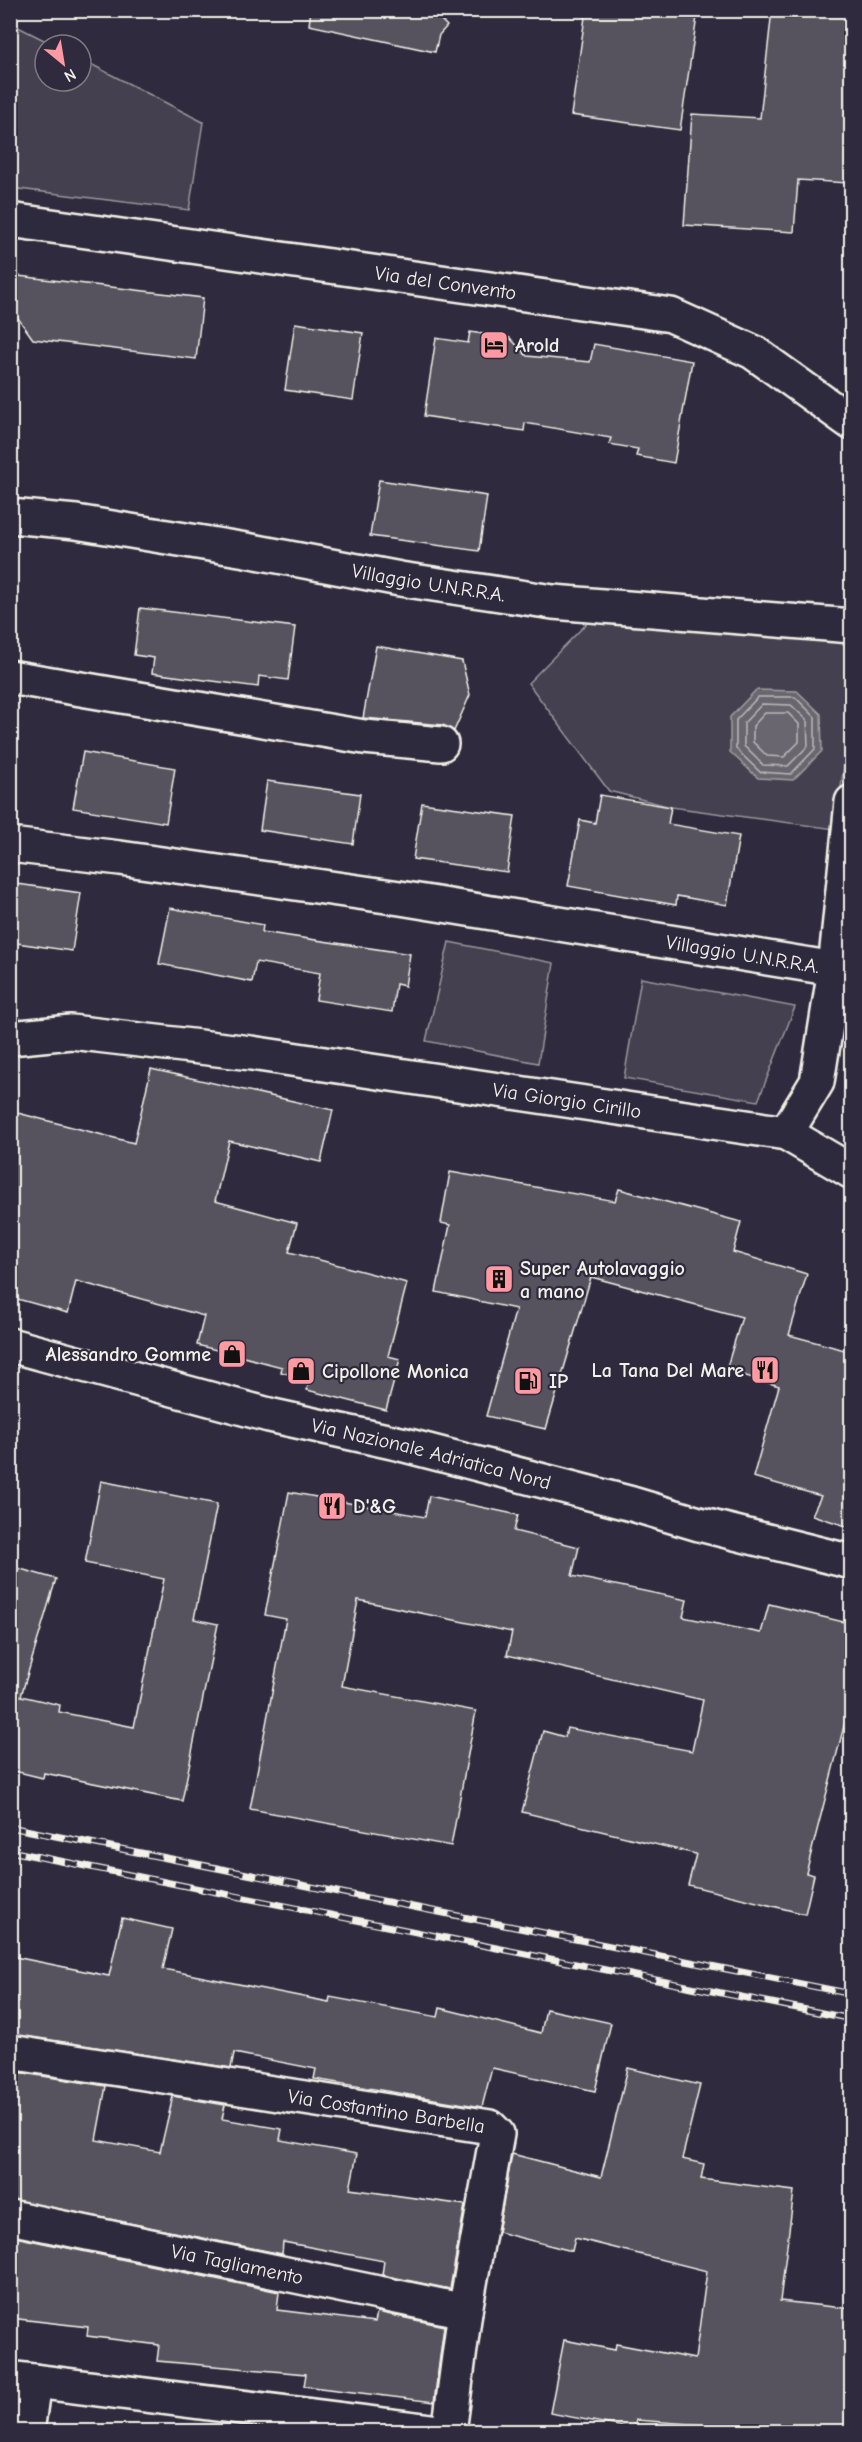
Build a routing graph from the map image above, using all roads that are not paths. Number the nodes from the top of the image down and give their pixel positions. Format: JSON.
{"nodes":[{"id":1,"x":10,"y":220,"type":"edge"},
{"id":2,"x":852,"y":423,"type":"edge"},
{"id":3,"x":10,"y":516,"type":"edge"},
{"id":4,"x":852,"y":626,"type":"edge"},
{"id":5,"x":10,"y":677,"type":"edge"},
{"id":6,"x":441,"y":744,"type":"dead end"},
{"id":7,"x":852,"y":802,"type":"edge"},
{"id":8,"x":10,"y":845,"type":"edge"},
{"id":9,"x":835,"y":969,"type":"junction"},
{"id":10,"x":10,"y":1038,"type":"edge"},
{"id":11,"x":786,"y":1133,"type":"junction"},
{"id":12,"x":852,"y":1172,"type":"edge"},
{"id":13,"x":10,"y":1346,"type":"edge"},
{"id":14,"x":852,"y":1562,"type":"edge"},
{"id":15,"x":10,"y":2052,"type":"edge"},
{"id":16,"x":10,"y":2217,"type":"edge"},
{"id":17,"x":465,"y":2311,"type":"junction"},
{"id":18,"x":22,"y":2380,"type":"edge"},
{"id":19,"x":27,"y":2432,"type":"edge"},
{"id":20,"x":440,"y":2432,"type":"edge"},
{"id":21,"x":449,"y":2432,"type":"edge"}],
"edges":[{"from":1,"to":2,"type":"street","name":"Via del Convento"},
{"from":3,"to":4,"type":"street","name":"Villaggio U.N.R.R.A."},
{"from":5,"to":6,"type":"street"},
{"from":7,"to":9,"type":"street"},
{"from":8,"to":9,"type":"street","name":"Villaggio U.N.R.R.A."},
{"from":9,"to":11,"type":"street"},
{"from":10,"to":11,"type":"street","name":"Via Giorgio Cirillo"},
{"from":11,"to":12,"type":"street"},
{"from":13,"to":14,"type":"street","name":"Via Nazionale Adriatica Nord"},
{"from":15,"to":17,"type":"street","name":"Via Costantino Barbella"},
{"from":16,"to":17,"type":"street","name":"Via Tagliamento"},
{"from":17,"to":21,"type":"street","name":"Via Costantino Barbella"},
{"from":18,"to":19,"type":"street"},
{"from":18,"to":20,"type":"street"}]}
